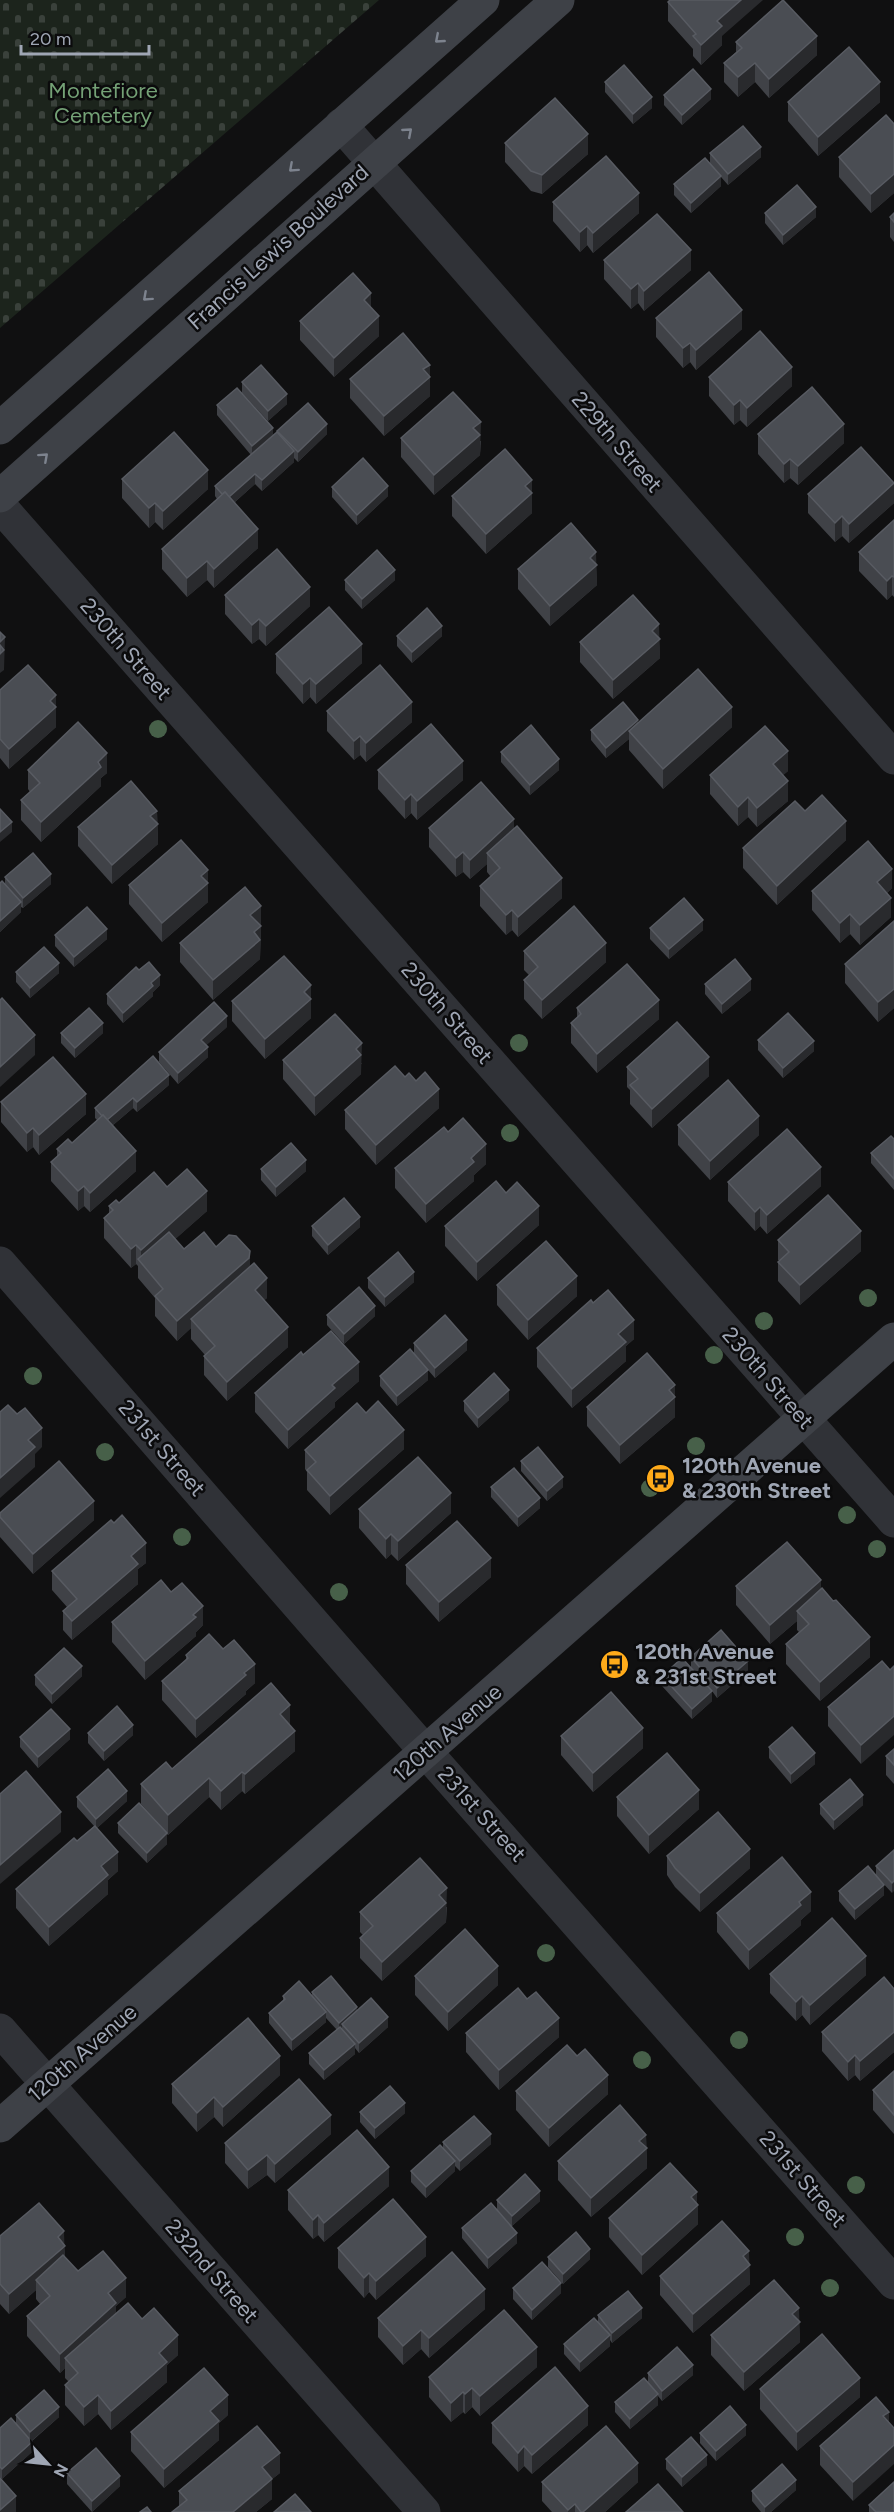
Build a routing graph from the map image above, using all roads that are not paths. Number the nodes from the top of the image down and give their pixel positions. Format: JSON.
{"nodes":[{"id":1,"x":483,"y":0,"type":"edge"},
{"id":2,"x":558,"y":0,"type":"edge"},
{"id":3,"x":341,"y":125,"type":"junction"},
{"id":4,"x":373,"y":162,"type":"junction"},
{"id":5,"x":0,"y":428,"type":"edge"},
{"id":6,"x":0,"y":496,"type":"edge"},
{"id":7,"x":0,"y":506,"type":"edge"},
{"id":8,"x":894,"y":758,"type":"edge"},
{"id":9,"x":0,"y":1263,"type":"edge"},
{"id":10,"x":894,"y":1339,"type":"edge"},
{"id":11,"x":803,"y":1420,"type":"junction"},
{"id":12,"x":894,"y":1521,"type":"edge"},
{"id":13,"x":426,"y":1752,"type":"junction"},
{"id":14,"x":0,"y":2030,"type":"edge"},
{"id":15,"x":48,"y":2084,"type":"junction"},
{"id":16,"x":0,"y":2126,"type":"edge"},
{"id":17,"x":894,"y":2283,"type":"edge"},
{"id":18,"x":424,"y":2512,"type":"edge"}],
"edges":[{"from":1,"to":3,"type":"main road","one_way":true},
{"from":4,"to":2,"type":"main road","name":"Francis Lewis Boulevard","one_way":true},
{"from":3,"to":4,"type":"street","name":"229th Street"},
{"from":3,"to":5,"type":"main road","one_way":true},
{"from":6,"to":4,"type":"main road","name":"Francis Lewis Boulevard","one_way":true},
{"from":4,"to":8,"type":"street","name":"229th Street"},
{"from":7,"to":11,"type":"street","name":"230th Street"},
{"from":9,"to":13,"type":"street","name":"231st Street"},
{"from":10,"to":11,"type":"main road","name":"120th Avenue"},
{"from":11,"to":12,"type":"street","name":"230th Street"},
{"from":11,"to":13,"type":"main road","name":"120th Avenue"},
{"from":13,"to":15,"type":"main road","name":"120th Avenue"},
{"from":13,"to":17,"type":"street","name":"231st Street"},
{"from":14,"to":15,"type":"street","name":"232nd Street"},
{"from":15,"to":16,"type":"main road","name":"120th Avenue"},
{"from":15,"to":18,"type":"street","name":"232nd Street"}]}
